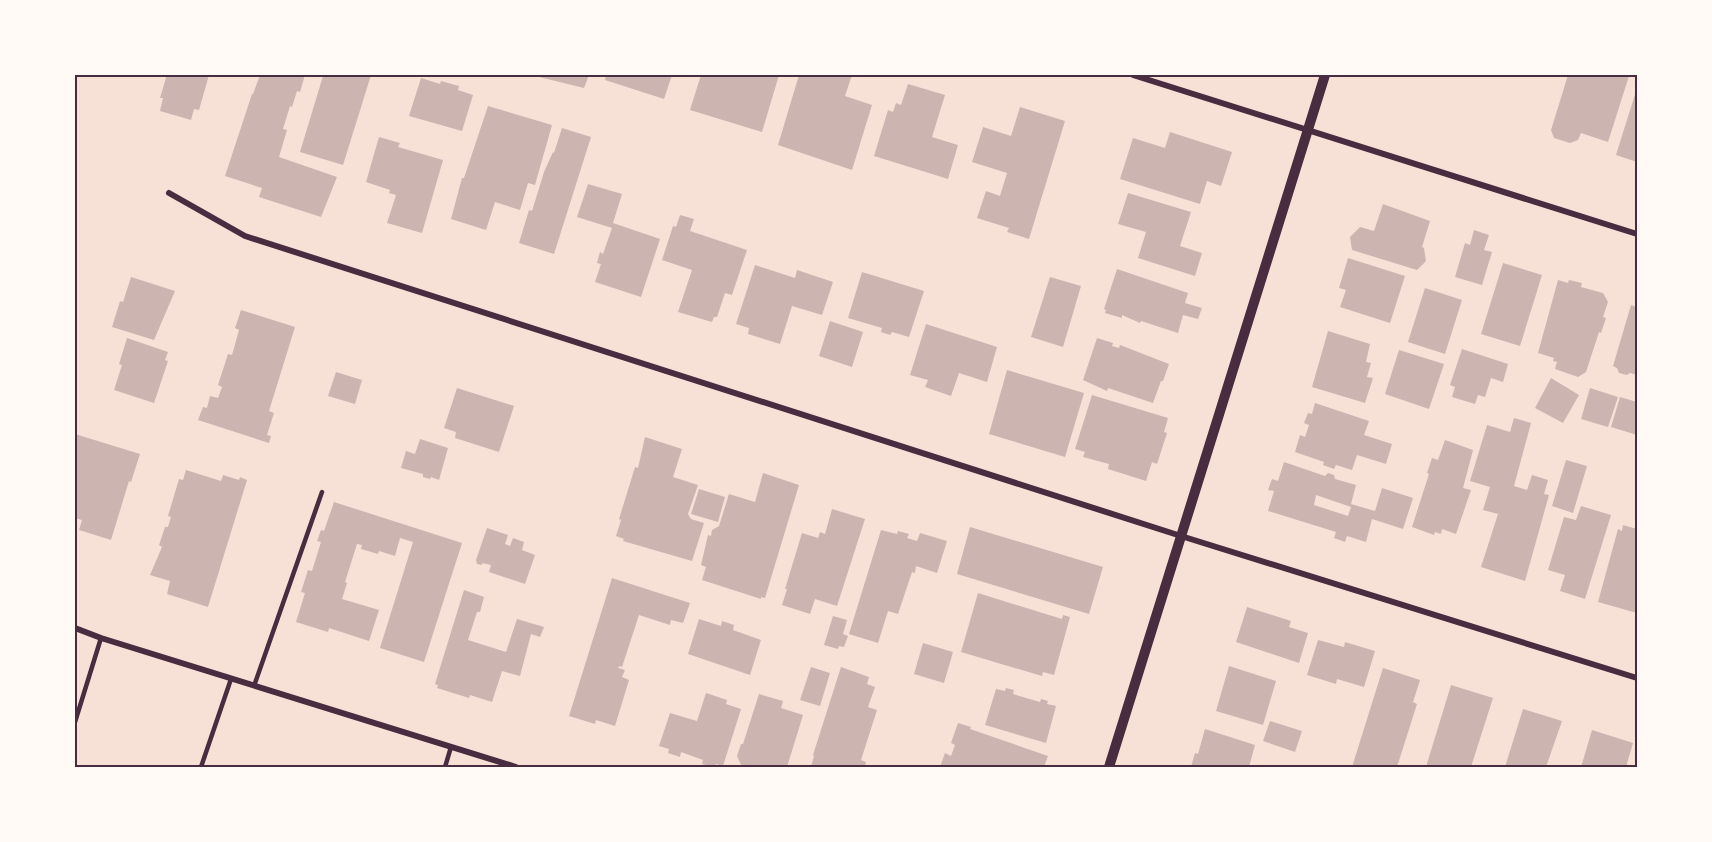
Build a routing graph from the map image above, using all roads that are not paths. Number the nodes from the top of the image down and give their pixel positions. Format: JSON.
{"nodes":[{"id":1,"x":1133,"y":75,"type":"edge"},
{"id":2,"x":1325,"y":75,"type":"edge"},
{"id":3,"x":1307,"y":130,"type":"junction"},
{"id":4,"x":169,"y":193,"type":"dead end"},
{"id":5,"x":1637,"y":234,"type":"edge"},
{"id":6,"x":322,"y":492,"type":"dead end"},
{"id":7,"x":1181,"y":536,"type":"junction"},
{"id":8,"x":75,"y":628,"type":"edge"},
{"id":9,"x":101,"y":638,"type":"junction"},
{"id":10,"x":1637,"y":678,"type":"edge"},
{"id":11,"x":231,"y":679,"type":"junction"},
{"id":12,"x":254,"y":686,"type":"junction"},
{"id":13,"x":75,"y":697,"type":"edge"},
{"id":14,"x":82,"y":699,"type":"junction"},
{"id":15,"x":75,"y":723,"type":"edge"},
{"id":16,"x":451,"y":747,"type":"junction"},
{"id":17,"x":201,"y":767,"type":"edge"},
{"id":18,"x":445,"y":767,"type":"edge"},
{"id":19,"x":516,"y":767,"type":"edge"},
{"id":20,"x":1109,"y":767,"type":"edge"}],
"edges":[{"from":1,"to":3,"type":"street"},
{"from":2,"to":3,"type":"street"},
{"from":3,"to":5,"type":"street"},
{"from":3,"to":7,"type":"street"},
{"from":4,"to":7,"type":"street"},
{"from":6,"to":12,"type":"lane"},
{"from":7,"to":10,"type":"street"},
{"from":7,"to":20,"type":"street"},
{"from":8,"to":9,"type":"street"},
{"from":9,"to":11,"type":"street"},
{"from":9,"to":14,"type":"lane"},
{"from":11,"to":12,"type":"street"},
{"from":11,"to":17,"type":"lane"},
{"from":12,"to":16,"type":"street"},
{"from":13,"to":14,"type":"lane"},
{"from":14,"to":15,"type":"lane"},
{"from":16,"to":18,"type":"lane"},
{"from":16,"to":19,"type":"street"}]}
